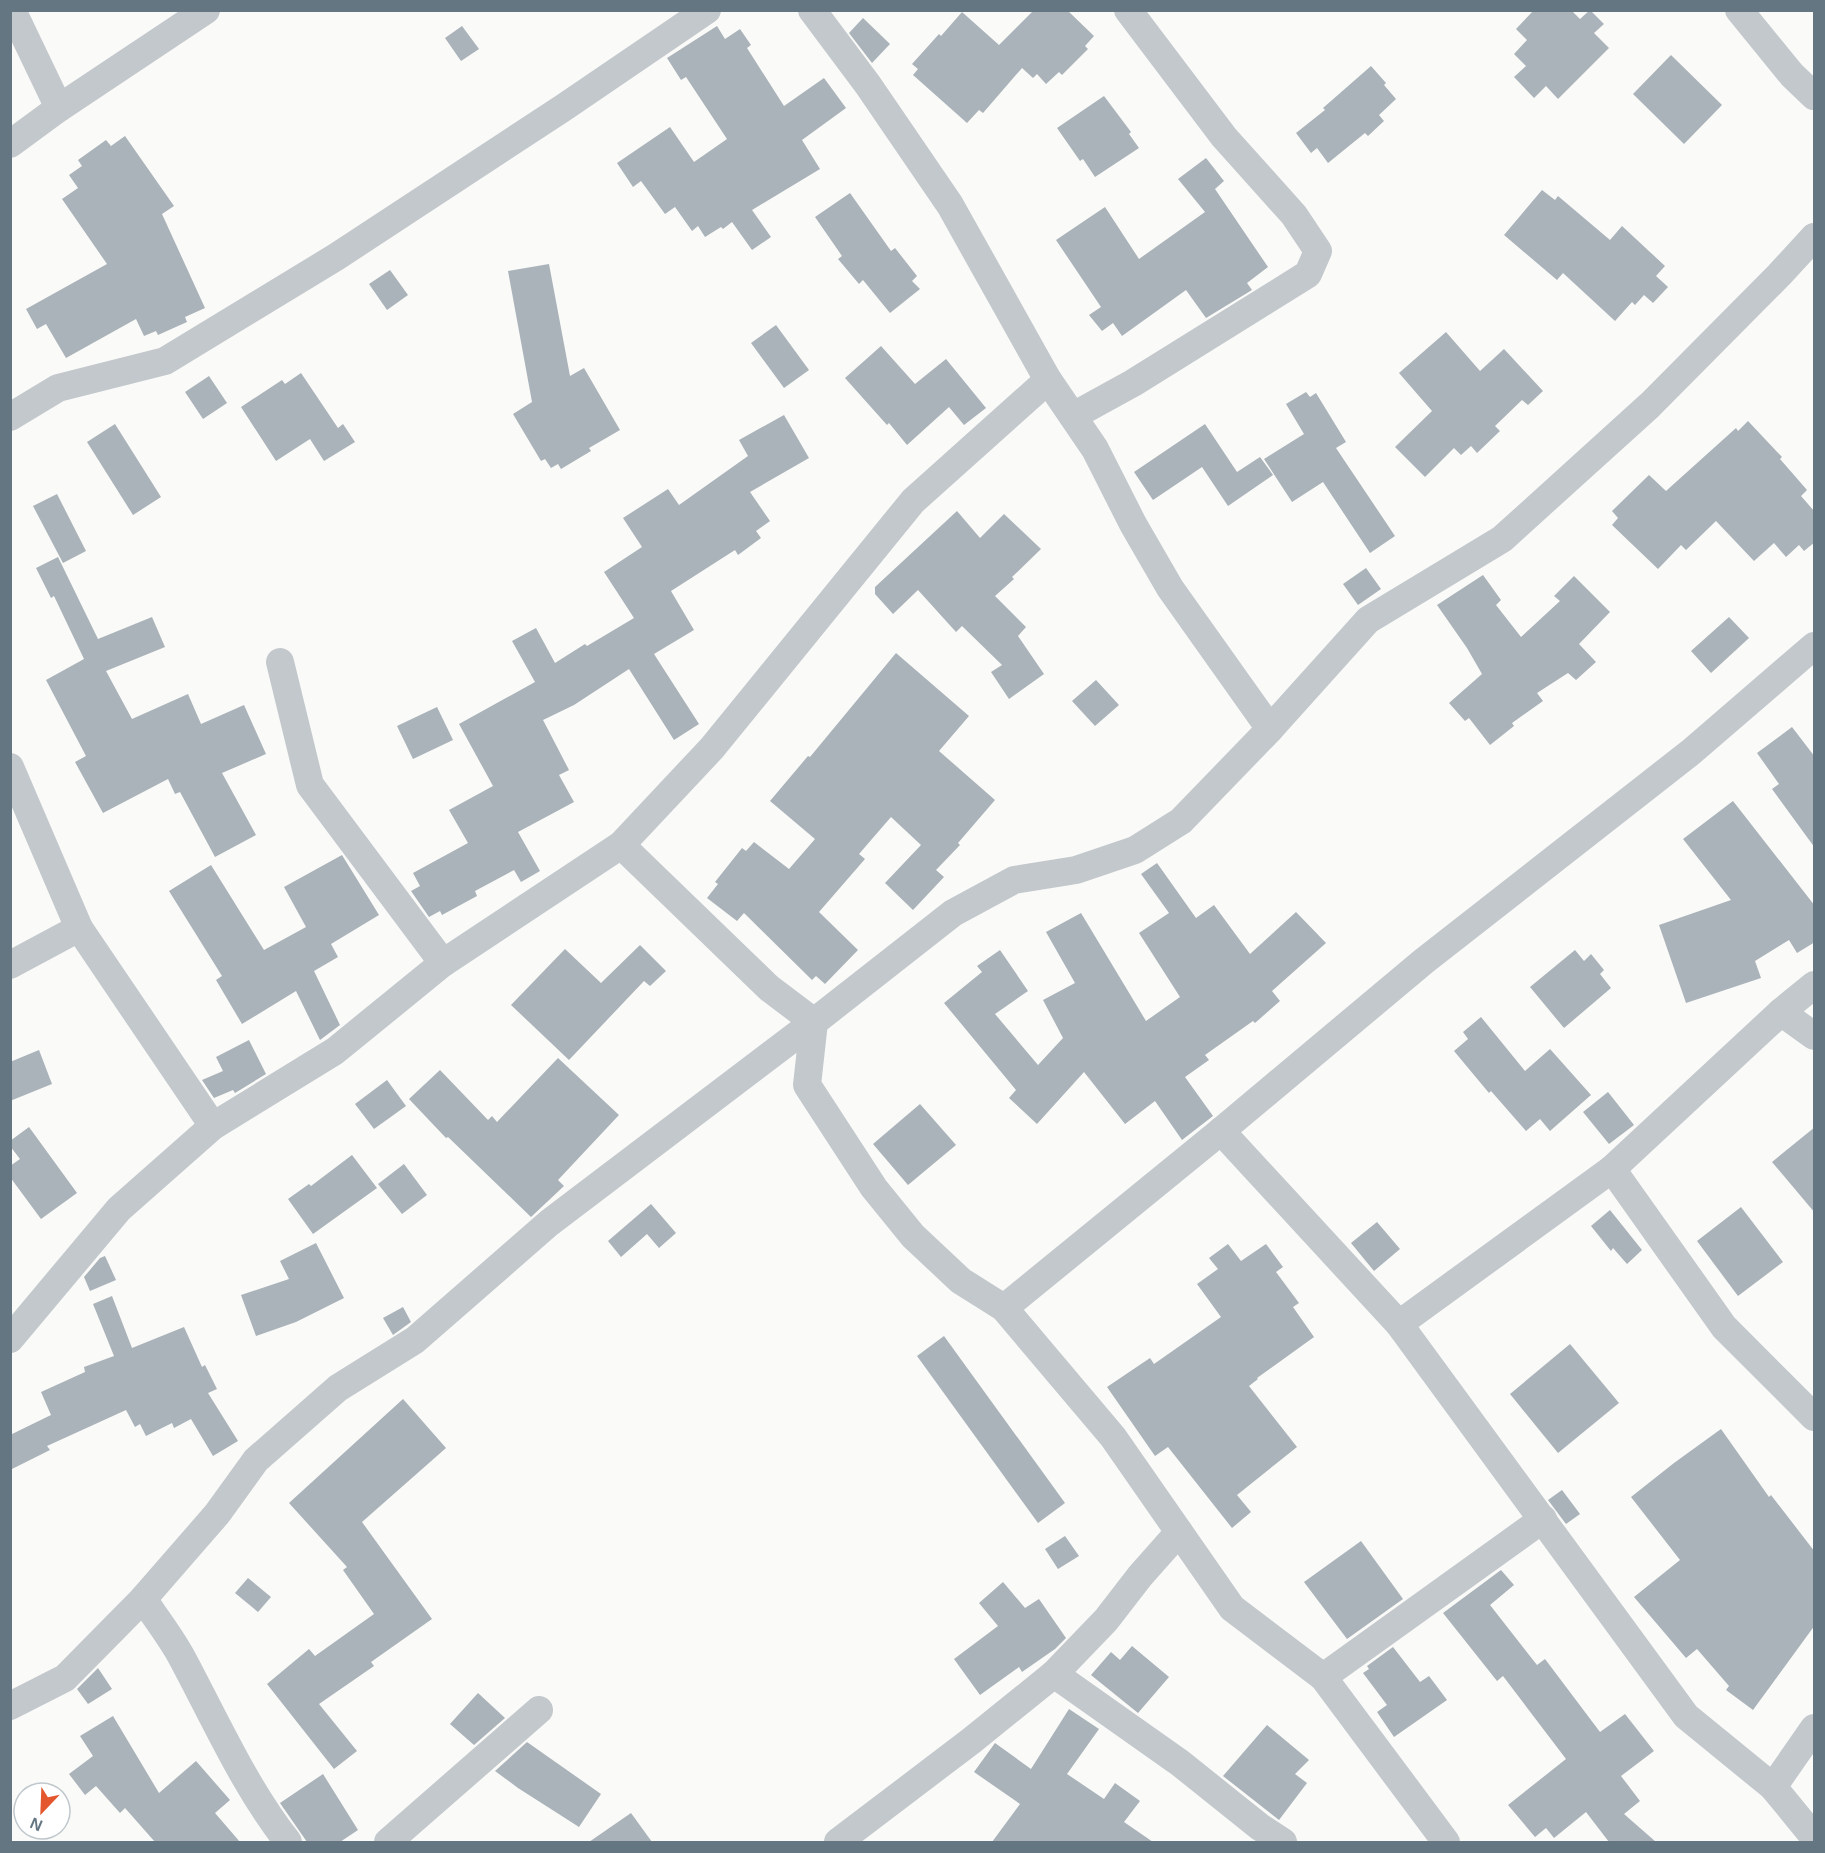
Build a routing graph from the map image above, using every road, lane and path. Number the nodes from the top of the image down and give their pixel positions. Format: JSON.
{"nodes":[{"id":1,"x":12,"y":10,"type":"edge"},
{"id":2,"x":206,"y":10,"type":"edge"},
{"id":3,"x":707,"y":10,"type":"edge"},
{"id":4,"x":812,"y":10,"type":"edge"},
{"id":5,"x":1128,"y":10,"type":"edge"},
{"id":6,"x":1739,"y":10,"type":"edge"},
{"id":7,"x":1815,"y":96,"type":"edge"},
{"id":8,"x":59,"y":108,"type":"junction"},
{"id":9,"x":10,"y":144,"type":"edge"},
{"id":10,"x":1815,"y":237,"type":"edge"},
{"id":11,"x":1048,"y":380,"type":"junction"},
{"id":12,"x":1073,"y":416,"type":"junction"},
{"id":13,"x":10,"y":417,"type":"edge"},
{"id":14,"x":1815,"y":646,"type":"edge"},
{"id":15,"x":280,"y":662,"type":"dead end"},
{"id":16,"x":1270,"y":729,"type":"junction"},
{"id":17,"x":10,"y":767,"type":"edge"},
{"id":18,"x":621,"y":845,"type":"junction"},
{"id":19,"x":79,"y":928,"type":"junction"},
{"id":20,"x":442,"y":963,"type":"junction"},
{"id":21,"x":10,"y":965,"type":"edge"},
{"id":22,"x":1815,"y":985,"type":"edge"},
{"id":23,"x":1781,"y":1012,"type":"junction"},
{"id":24,"x":814,"y":1022,"type":"junction"},
{"id":25,"x":1815,"y":1036,"type":"edge"},
{"id":26,"x":213,"y":1126,"type":"junction"},
{"id":27,"x":1221,"y":1131,"type":"junction"},
{"id":28,"x":1612,"y":1169,"type":"junction"},
{"id":29,"x":1004,"y":1308,"type":"junction"},
{"id":30,"x":1400,"y":1324,"type":"junction"},
{"id":31,"x":10,"y":1339,"type":"edge"},
{"id":32,"x":1815,"y":1417,"type":"edge"},
{"id":33,"x":1543,"y":1519,"type":"junction"},
{"id":34,"x":1179,"y":1532,"type":"junction"},
{"id":35,"x":143,"y":1599,"type":"junction"},
{"id":36,"x":1054,"y":1674,"type":"junction"},
{"id":37,"x":1323,"y":1677,"type":"junction"},
{"id":38,"x":10,"y":1706,"type":"edge"},
{"id":39,"x":539,"y":1710,"type":"dead end"},
{"id":40,"x":1815,"y":1728,"type":"edge"},
{"id":41,"x":1773,"y":1788,"type":"junction"},
{"id":42,"x":1815,"y":1837,"type":"edge"},
{"id":43,"x":288,"y":1842,"type":"edge"},
{"id":44,"x":387,"y":1842,"type":"edge"},
{"id":45,"x":838,"y":1842,"type":"edge"},
{"id":46,"x":1283,"y":1842,"type":"edge"},
{"id":47,"x":1446,"y":1842,"type":"edge"}],
"edges":[{"from":1,"to":8,"type":"street"},
{"from":2,"to":8,"type":"street"},
{"from":3,"to":13,"type":"street"},
{"from":4,"to":11,"type":"street"},
{"from":5,"to":12,"type":"street"},
{"from":6,"to":7,"type":"street"},
{"from":8,"to":9,"type":"street"},
{"from":10,"to":16,"type":"street"},
{"from":11,"to":12,"type":"street"},
{"from":11,"to":18,"type":"street"},
{"from":12,"to":16,"type":"street"},
{"from":14,"to":27,"type":"street"},
{"from":15,"to":20,"type":"street"},
{"from":16,"to":24,"type":"street"},
{"from":17,"to":19,"type":"street"},
{"from":18,"to":20,"type":"street"},
{"from":18,"to":24,"type":"street"},
{"from":19,"to":21,"type":"street"},
{"from":19,"to":26,"type":"street"},
{"from":20,"to":26,"type":"street"},
{"from":22,"to":23,"type":"street"},
{"from":23,"to":25,"type":"street"},
{"from":23,"to":28,"type":"street"},
{"from":24,"to":29,"type":"street"},
{"from":24,"to":35,"type":"street"},
{"from":26,"to":31,"type":"street"},
{"from":27,"to":29,"type":"street"},
{"from":27,"to":30,"type":"street"},
{"from":28,"to":30,"type":"street"},
{"from":28,"to":32,"type":"street"},
{"from":29,"to":34,"type":"street"},
{"from":30,"to":33,"type":"street"},
{"from":33,"to":37,"type":"street"},
{"from":33,"to":41,"type":"street"},
{"from":34,"to":36,"type":"street"},
{"from":34,"to":37,"type":"street"},
{"from":35,"to":38,"type":"street"},
{"from":35,"to":43,"type":"street"},
{"from":36,"to":45,"type":"street"},
{"from":36,"to":46,"type":"street"},
{"from":37,"to":47,"type":"street"},
{"from":39,"to":44,"type":"street"},
{"from":40,"to":41,"type":"street"},
{"from":41,"to":42,"type":"street"}]}
